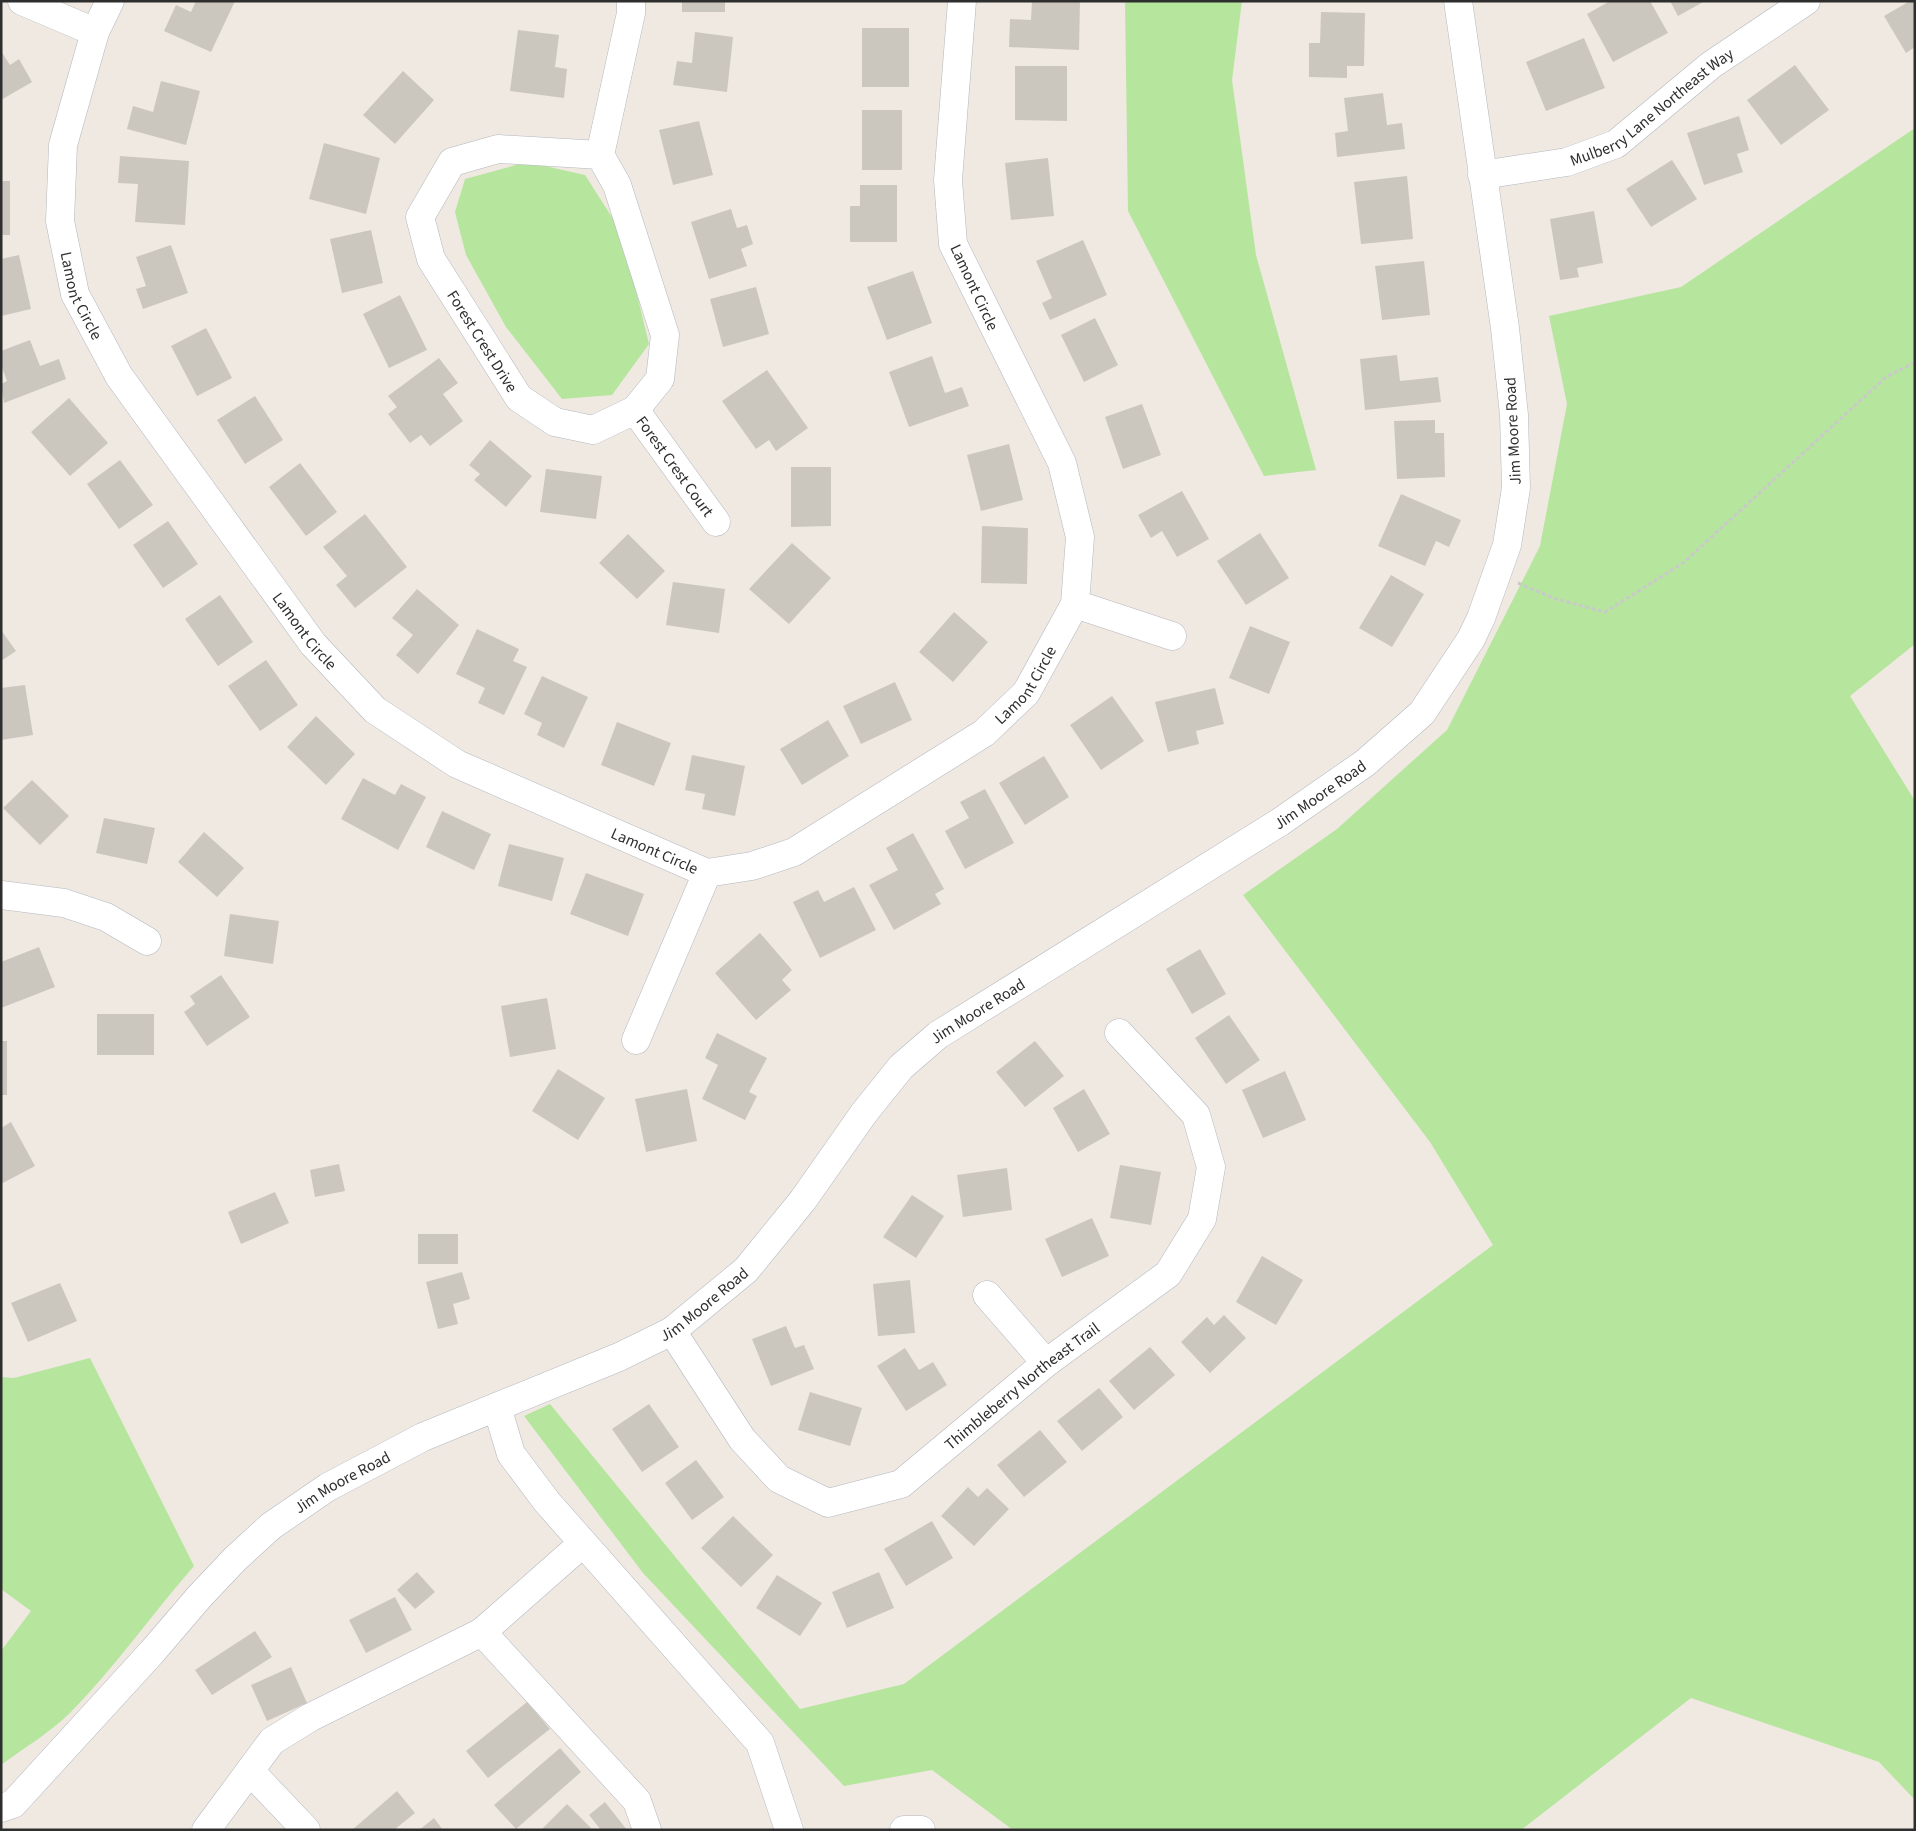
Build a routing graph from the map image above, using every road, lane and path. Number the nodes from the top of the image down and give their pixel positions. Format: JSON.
{"nodes":[{"id":1,"x":22,"y":1,"type":"edge"},
{"id":2,"x":110,"y":1,"type":"edge"},
{"id":3,"x":631,"y":1,"type":"edge"},
{"id":4,"x":962,"y":1,"type":"edge"},
{"id":5,"x":1458,"y":1,"type":"edge"},
{"id":6,"x":1806,"y":1,"type":"edge"},
{"id":7,"x":95,"y":32,"type":"junction"},
{"id":8,"x":600,"y":155,"type":"junction"},
{"id":9,"x":1482,"y":175,"type":"junction"},
{"id":10,"x":1915,"y":362,"type":"edge"},
{"id":11,"x":635,"y":410,"type":"junction"},
{"id":12,"x":716,"y":522,"type":"dead end"},
{"id":13,"x":1497,"y":574,"type":"junction"},
{"id":14,"x":1075,"y":604,"type":"junction"},
{"id":15,"x":1172,"y":636,"type":"dead end"},
{"id":16,"x":707,"y":873,"type":"junction"},
{"id":17,"x":1,"y":895,"type":"edge"},
{"id":18,"x":147,"y":941,"type":"dead end"},
{"id":19,"x":1119,"y":1033,"type":"dead end"},
{"id":20,"x":636,"y":1040,"type":"dead end"},
{"id":21,"x":987,"y":1295,"type":"dead end"},
{"id":22,"x":672,"y":1331,"type":"junction"},
{"id":23,"x":1046,"y":1362,"type":"junction"},
{"id":24,"x":497,"y":1407,"type":"junction"},
{"id":25,"x":583,"y":1543,"type":"junction"},
{"id":26,"x":482,"y":1632,"type":"junction"},
{"id":27,"x":250,"y":1771,"type":"junction"},
{"id":28,"x":7,"y":1806,"type":"edge"},
{"id":29,"x":2,"y":1830,"type":"edge"},
{"id":30,"x":206,"y":1830,"type":"edge"},
{"id":31,"x":306,"y":1830,"type":"edge"},
{"id":32,"x":647,"y":1830,"type":"edge"},
{"id":33,"x":789,"y":1830,"type":"edge"},
{"id":34,"x":904,"y":1830,"type":"edge"},
{"id":35,"x":920,"y":1830,"type":"edge"}],
"edges":[{"from":1,"to":7,"type":"street"},
{"from":2,"to":7,"type":"street","name":"Lamont Circle"},
{"from":3,"to":8,"type":"street"},
{"from":4,"to":14,"type":"street","name":"Lamont Circle"},
{"from":5,"to":9,"type":"street","name":"Jim Moore Road"},
{"from":6,"to":9,"type":"street","name":"Mulberry Lane Northeast Way"},
{"from":7,"to":16,"type":"street","name":"Lamont Circle"},
{"from":8,"to":11,"type":"street","name":"Forest Crest Drive"},
{"from":8,"to":11,"type":"street","name":"Forest Crest Drive"},
{"from":9,"to":13,"type":"street","name":"Jim Moore Road"},
{"from":10,"to":13,"type":"path"},
{"from":11,"to":12,"type":"street","name":"Forest Crest Court"},
{"from":13,"to":22,"type":"street","name":"Jim Moore Road"},
{"from":14,"to":15,"type":"street"},
{"from":14,"to":16,"type":"street","name":"Lamont Circle"},
{"from":16,"to":20,"type":"street"},
{"from":17,"to":18,"type":"street"},
{"from":19,"to":23,"type":"street","name":"Thimbleberry Northeast Trail"},
{"from":21,"to":23,"type":"street"},
{"from":22,"to":23,"type":"street","name":"Thimbleberry Northeast Trail"},
{"from":22,"to":24,"type":"street","name":"Jim Moore Road"},
{"from":24,"to":25,"type":"street"},
{"from":24,"to":28,"type":"street","name":"Jim Moore Road"},
{"from":25,"to":26,"type":"street"},
{"from":25,"to":33,"type":"street"},
{"from":26,"to":27,"type":"street"},
{"from":26,"to":32,"type":"street"},
{"from":27,"to":30,"type":"street"},
{"from":27,"to":31,"type":"street"},
{"from":28,"to":29,"type":"street","name":"Jim Moore Road"},
{"from":34,"to":35,"type":"street"}]}
